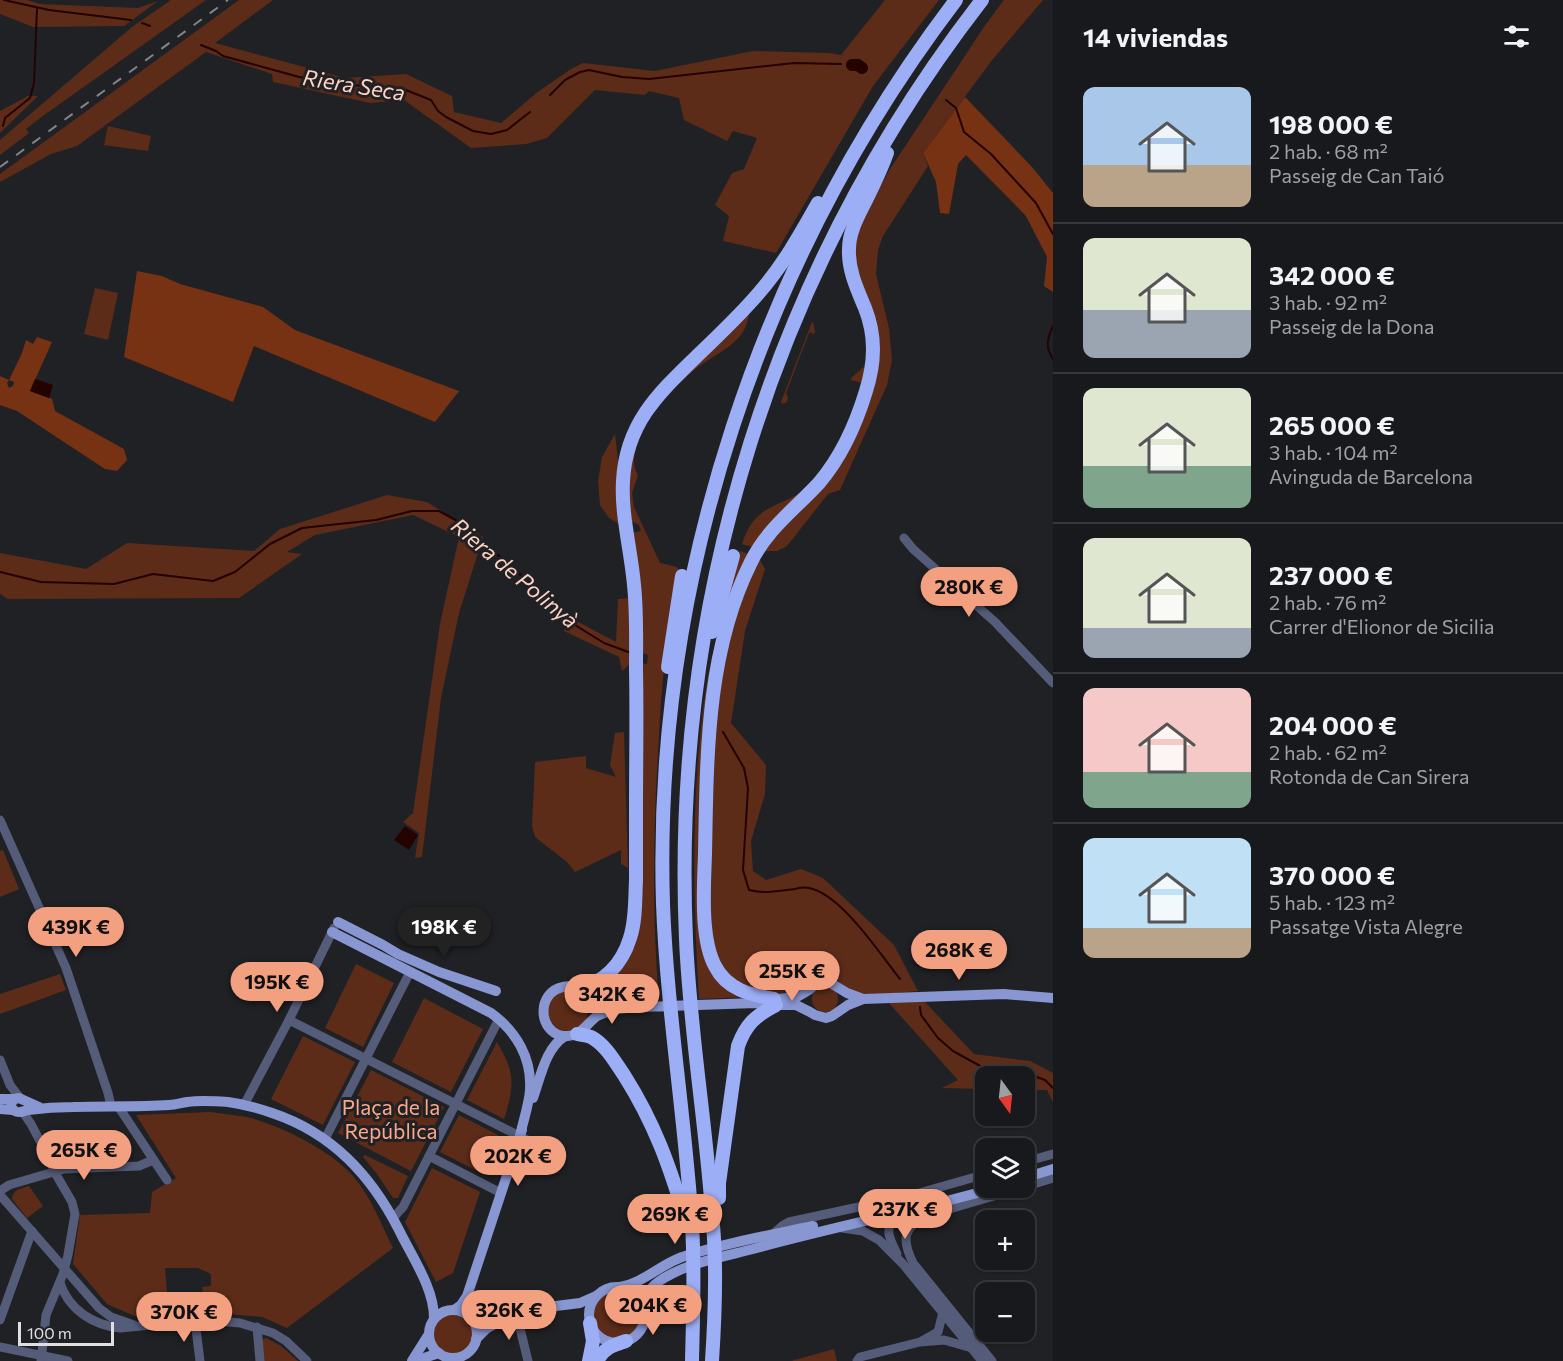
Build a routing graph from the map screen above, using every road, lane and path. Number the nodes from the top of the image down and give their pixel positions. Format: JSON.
{"nodes":[{"id":1,"x":956,"y":0,"type":"edge"},
{"id":2,"x":982,"y":0,"type":"edge"},
{"id":3,"x":887,"y":100,"type":"junction"},
{"id":4,"x":903,"y":113,"type":"junction"},
{"id":5,"x":885,"y":160,"type":"junction"},
{"id":6,"x":843,"y":245,"type":"dead end"},
{"id":7,"x":904,"y":538,"type":"dead end"},
{"id":8,"x":734,"y":556,"type":"dead end"},
{"id":9,"x":682,"y":576,"type":"dead end"},
{"id":10,"x":1053,"y":683,"type":"edge"},
{"id":11,"x":696,"y":685,"type":"junction"},
{"id":12,"x":668,"y":753,"type":"junction"},
{"id":13,"x":0,"y":822,"type":"edge"},
{"id":14,"x":338,"y":922,"type":"joint"},
{"id":15,"x":336,"y":934,"type":"junction"},
{"id":16,"x":411,"y":972,"type":"junction"},
{"id":17,"x":835,"y":985,"type":"junction"},
{"id":18,"x":577,"y":988,"type":"junction"},
{"id":19,"x":808,"y":990,"type":"junction"},
{"id":20,"x":590,"y":998,"type":"junction"},
{"id":21,"x":1053,"y":998,"type":"edge"},
{"id":22,"x":863,"y":999,"type":"junction"},
{"id":23,"x":775,"y":1002,"type":"junction"},
{"id":24,"x":625,"y":1008,"type":"junction"},
{"id":25,"x":810,"y":1012,"type":"junction"},
{"id":26,"x":837,"y":1012,"type":"junction"},
{"id":27,"x":498,"y":1018,"type":"junction"},
{"id":28,"x":289,"y":1020,"type":"junction"},
{"id":29,"x":590,"y":1023,"type":"junction"},
{"id":30,"x":547,"y":1026,"type":"junction"},
{"id":31,"x":571,"y":1035,"type":"junction"},
{"id":32,"x":549,"y":1053,"type":"junction"},
{"id":33,"x":366,"y":1058,"type":"junction"},
{"id":34,"x":0,"y":1059,"type":"edge"},
{"id":35,"x":13,"y":1101,"type":"edge"},
{"id":36,"x":456,"y":1103,"type":"junction"},
{"id":37,"x":244,"y":1105,"type":"junction"},
{"id":38,"x":114,"y":1106,"type":"junction"},
{"id":39,"x":520,"y":1136,"type":"junction"},
{"id":40,"x":325,"y":1139,"type":"junction"},
{"id":41,"x":555,"y":1154,"type":"dead end"},
{"id":42,"x":1053,"y":1154,"type":"edge"},
{"id":43,"x":429,"y":1156,"type":"junction"},
{"id":44,"x":1035,"y":1159,"type":"edge"},
{"id":45,"x":153,"y":1160,"type":"junction"},
{"id":46,"x":1053,"y":1167,"type":"edge"},
{"id":47,"x":54,"y":1171,"type":"junction"},
{"id":48,"x":1035,"y":1171,"type":"edge"},
{"id":49,"x":1035,"y":1174,"type":"edge"},
{"id":50,"x":975,"y":1177,"type":"edge"},
{"id":51,"x":1053,"y":1178,"type":"edge"},
{"id":52,"x":167,"y":1180,"type":"dead end"},
{"id":53,"x":1035,"y":1183,"type":"edge"},
{"id":54,"x":975,"y":1187,"type":"edge"},
{"id":55,"x":0,"y":1193,"type":"edge"},
{"id":56,"x":501,"y":1193,"type":"junction"},
{"id":57,"x":975,"y":1193,"type":"edge"},
{"id":58,"x":986,"y":1198,"type":"edge"},
{"id":59,"x":900,"y":1213,"type":"junction"},
{"id":60,"x":393,"y":1218,"type":"junction"},
{"id":61,"x":838,"y":1227,"type":"junction"},
{"id":62,"x":32,"y":1231,"type":"junction"},
{"id":63,"x":714,"y":1232,"type":"junction"},
{"id":64,"x":772,"y":1235,"type":"junction"},
{"id":65,"x":692,"y":1245,"type":"junction"},
{"id":66,"x":903,"y":1264,"type":"junction"},
{"id":67,"x":64,"y":1269,"type":"junction"},
{"id":68,"x":60,"y":1283,"type":"junction"},
{"id":69,"x":620,"y":1287,"type":"junction"},
{"id":70,"x":430,"y":1293,"type":"junction"},
{"id":71,"x":467,"y":1296,"type":"junction"},
{"id":72,"x":596,"y":1296,"type":"junction"},
{"id":73,"x":562,"y":1304,"type":"junction"},
{"id":74,"x":451,"y":1310,"type":"junction"},
{"id":75,"x":644,"y":1310,"type":"junction"},
{"id":76,"x":943,"y":1312,"type":"junction"},
{"id":77,"x":517,"y":1316,"type":"junction"},
{"id":78,"x":434,"y":1318,"type":"junction"},
{"id":79,"x":470,"y":1318,"type":"junction"},
{"id":80,"x":0,"y":1320,"type":"edge"},
{"id":81,"x":502,"y":1320,"type":"junction"},
{"id":82,"x":195,"y":1321,"type":"junction"},
{"id":83,"x":589,"y":1321,"type":"junction"},
{"id":84,"x":138,"y":1326,"type":"junction"},
{"id":85,"x":257,"y":1327,"type":"junction"},
{"id":86,"x":429,"y":1334,"type":"junction"},
{"id":87,"x":476,"y":1338,"type":"junction"},
{"id":88,"x":626,"y":1341,"type":"junction"},
{"id":89,"x":920,"y":1342,"type":"junction"},
{"id":90,"x":0,"y":1347,"type":"edge"},
{"id":91,"x":972,"y":1348,"type":"junction"},
{"id":92,"x":439,"y":1353,"type":"junction"},
{"id":93,"x":41,"y":1359,"type":"edge"},
{"id":94,"x":68,"y":1361,"type":"edge"},
{"id":95,"x":200,"y":1361,"type":"edge"},
{"id":96,"x":260,"y":1361,"type":"edge"},
{"id":97,"x":307,"y":1361,"type":"edge"},
{"id":98,"x":413,"y":1361,"type":"edge"},
{"id":99,"x":528,"y":1361,"type":"edge"},
{"id":100,"x":590,"y":1361,"type":"edge"},
{"id":101,"x":597,"y":1361,"type":"edge"},
{"id":102,"x":692,"y":1361,"type":"edge"},
{"id":103,"x":712,"y":1361,"type":"edge"},
{"id":104,"x":857,"y":1361,"type":"edge"},
{"id":105,"x":982,"y":1361,"type":"edge"},
{"id":106,"x":992,"y":1361,"type":"edge"}],
"edges":[{"from":1,"to":3,"type":"highway"},
{"from":2,"to":4,"type":"highway"},
{"from":3,"to":12,"type":"highway"},
{"from":3,"to":18,"type":"highway"},
{"from":4,"to":5,"type":"highway"},
{"from":4,"to":11,"type":"highway"},
{"from":5,"to":6,"type":"highway"},
{"from":5,"to":23,"type":"highway"},
{"from":7,"to":10,"type":"street"},
{"from":8,"to":11,"type":"highway"},
{"from":9,"to":12,"type":"highway"},
{"from":11,"to":63,"type":"highway"},
{"from":12,"to":65,"type":"highway"},
{"from":13,"to":38,"type":"street"},
{"from":14,"to":15,"type":"street"},
{"from":14,"to":15,"type":"main road"},
{"from":15,"to":16,"type":"main road"},
{"from":15,"to":28,"type":"street"},
{"from":16,"to":27,"type":"main road"},
{"from":16,"to":33,"type":"street"},
{"from":17,"to":19,"type":"main road"},
{"from":17,"to":22,"type":"main road"},
{"from":17,"to":26,"type":"main road"},
{"from":18,"to":20,"type":"main road"},
{"from":18,"to":30,"type":"main road"},
{"from":19,"to":23,"type":"main road"},
{"from":19,"to":25,"type":"main road"},
{"from":20,"to":24,"type":"main road"},
{"from":20,"to":29,"type":"main road"},
{"from":21,"to":22,"type":"main road"},
{"from":22,"to":26,"type":"main road"},
{"from":23,"to":24,"type":"main road"},
{"from":23,"to":25,"type":"main road"},
{"from":23,"to":63,"type":"highway"},
{"from":24,"to":29,"type":"main road"},
{"from":25,"to":26,"type":"main road"},
{"from":27,"to":36,"type":"street"},
{"from":27,"to":39,"type":"main road"},
{"from":28,"to":33,"type":"street"},
{"from":28,"to":37,"type":"street"},
{"from":29,"to":31,"type":"main road"},
{"from":30,"to":31,"type":"main road"},
{"from":30,"to":32,"type":"main road"},
{"from":31,"to":32,"type":"main road"},
{"from":31,"to":65,"type":"highway"},
{"from":32,"to":39,"type":"main road"},
{"from":33,"to":36,"type":"street"},
{"from":33,"to":40,"type":"street"},
{"from":34,"to":35,"type":"street"},
{"from":35,"to":38,"type":"main road"},
{"from":35,"to":47,"type":"street"},
{"from":36,"to":39,"type":"street"},
{"from":36,"to":43,"type":"street"},
{"from":37,"to":38,"type":"main road"},
{"from":37,"to":40,"type":"main road"},
{"from":38,"to":45,"type":"street"},
{"from":39,"to":41,"type":"street"},
{"from":39,"to":56,"type":"main road"},
{"from":40,"to":60,"type":"main road"},
{"from":42,"to":44,"type":"street"},
{"from":43,"to":56,"type":"street"},
{"from":43,"to":60,"type":"street"},
{"from":45,"to":47,"type":"street"},
{"from":45,"to":52,"type":"street"},
{"from":46,"to":48,"type":"main road"},
{"from":46,"to":49,"type":"main road"},
{"from":47,"to":55,"type":"street"},
{"from":47,"to":67,"type":"street"},
{"from":50,"to":64,"type":"street"},
{"from":51,"to":53,"type":"street"},
{"from":54,"to":64,"type":"main road"},
{"from":55,"to":62,"type":"street"},
{"from":56,"to":71,"type":"main road"},
{"from":57,"to":59,"type":"main road"},
{"from":58,"to":106,"type":"street"},
{"from":59,"to":61,"type":"main road"},
{"from":59,"to":66,"type":"street"},
{"from":60,"to":70,"type":"main road"},
{"from":61,"to":66,"type":"street"},
{"from":61,"to":75,"type":"main road"},
{"from":62,"to":67,"type":"street"},
{"from":62,"to":80,"type":"street"},
{"from":63,"to":103,"type":"highway"},
{"from":64,"to":69,"type":"main road"},
{"from":65,"to":102,"type":"highway"},
{"from":66,"to":76,"type":"street"},
{"from":67,"to":68,"type":"street"},
{"from":67,"to":84,"type":"street"},
{"from":68,"to":84,"type":"street"},
{"from":68,"to":93,"type":"street"},
{"from":69,"to":72,"type":"main road"},
{"from":69,"to":75,"type":"main road"},
{"from":70,"to":74,"type":"main road"},
{"from":70,"to":78,"type":"main road"},
{"from":71,"to":74,"type":"main road"},
{"from":71,"to":79,"type":"main road"},
{"from":72,"to":73,"type":"main road"},
{"from":72,"to":83,"type":"main road"},
{"from":73,"to":77,"type":"main road"},
{"from":73,"to":83,"type":"main road"},
{"from":74,"to":78,"type":"main road"},
{"from":74,"to":79,"type":"main road"},
{"from":75,"to":88,"type":"main road"},
{"from":76,"to":89,"type":"street"},
{"from":76,"to":91,"type":"street"},
{"from":77,"to":81,"type":"main road"},
{"from":77,"to":99,"type":"street"},
{"from":78,"to":86,"type":"main road"},
{"from":79,"to":81,"type":"main road"},
{"from":79,"to":87,"type":"main road"},
{"from":81,"to":87,"type":"main road"},
{"from":82,"to":84,"type":"street"},
{"from":82,"to":85,"type":"street"},
{"from":82,"to":95,"type":"street"},
{"from":83,"to":88,"type":"main road"},
{"from":83,"to":100,"type":"highway"},
{"from":85,"to":96,"type":"street"},
{"from":85,"to":97,"type":"street"},
{"from":86,"to":92,"type":"main road"},
{"from":86,"to":98,"type":"main road"},
{"from":87,"to":92,"type":"main road"},
{"from":88,"to":101,"type":"highway"},
{"from":89,"to":91,"type":"street"},
{"from":89,"to":104,"type":"street"},
{"from":90,"to":93,"type":"street"},
{"from":91,"to":105,"type":"street"},
{"from":92,"to":98,"type":"main road"},
{"from":93,"to":94,"type":"street"}]}
